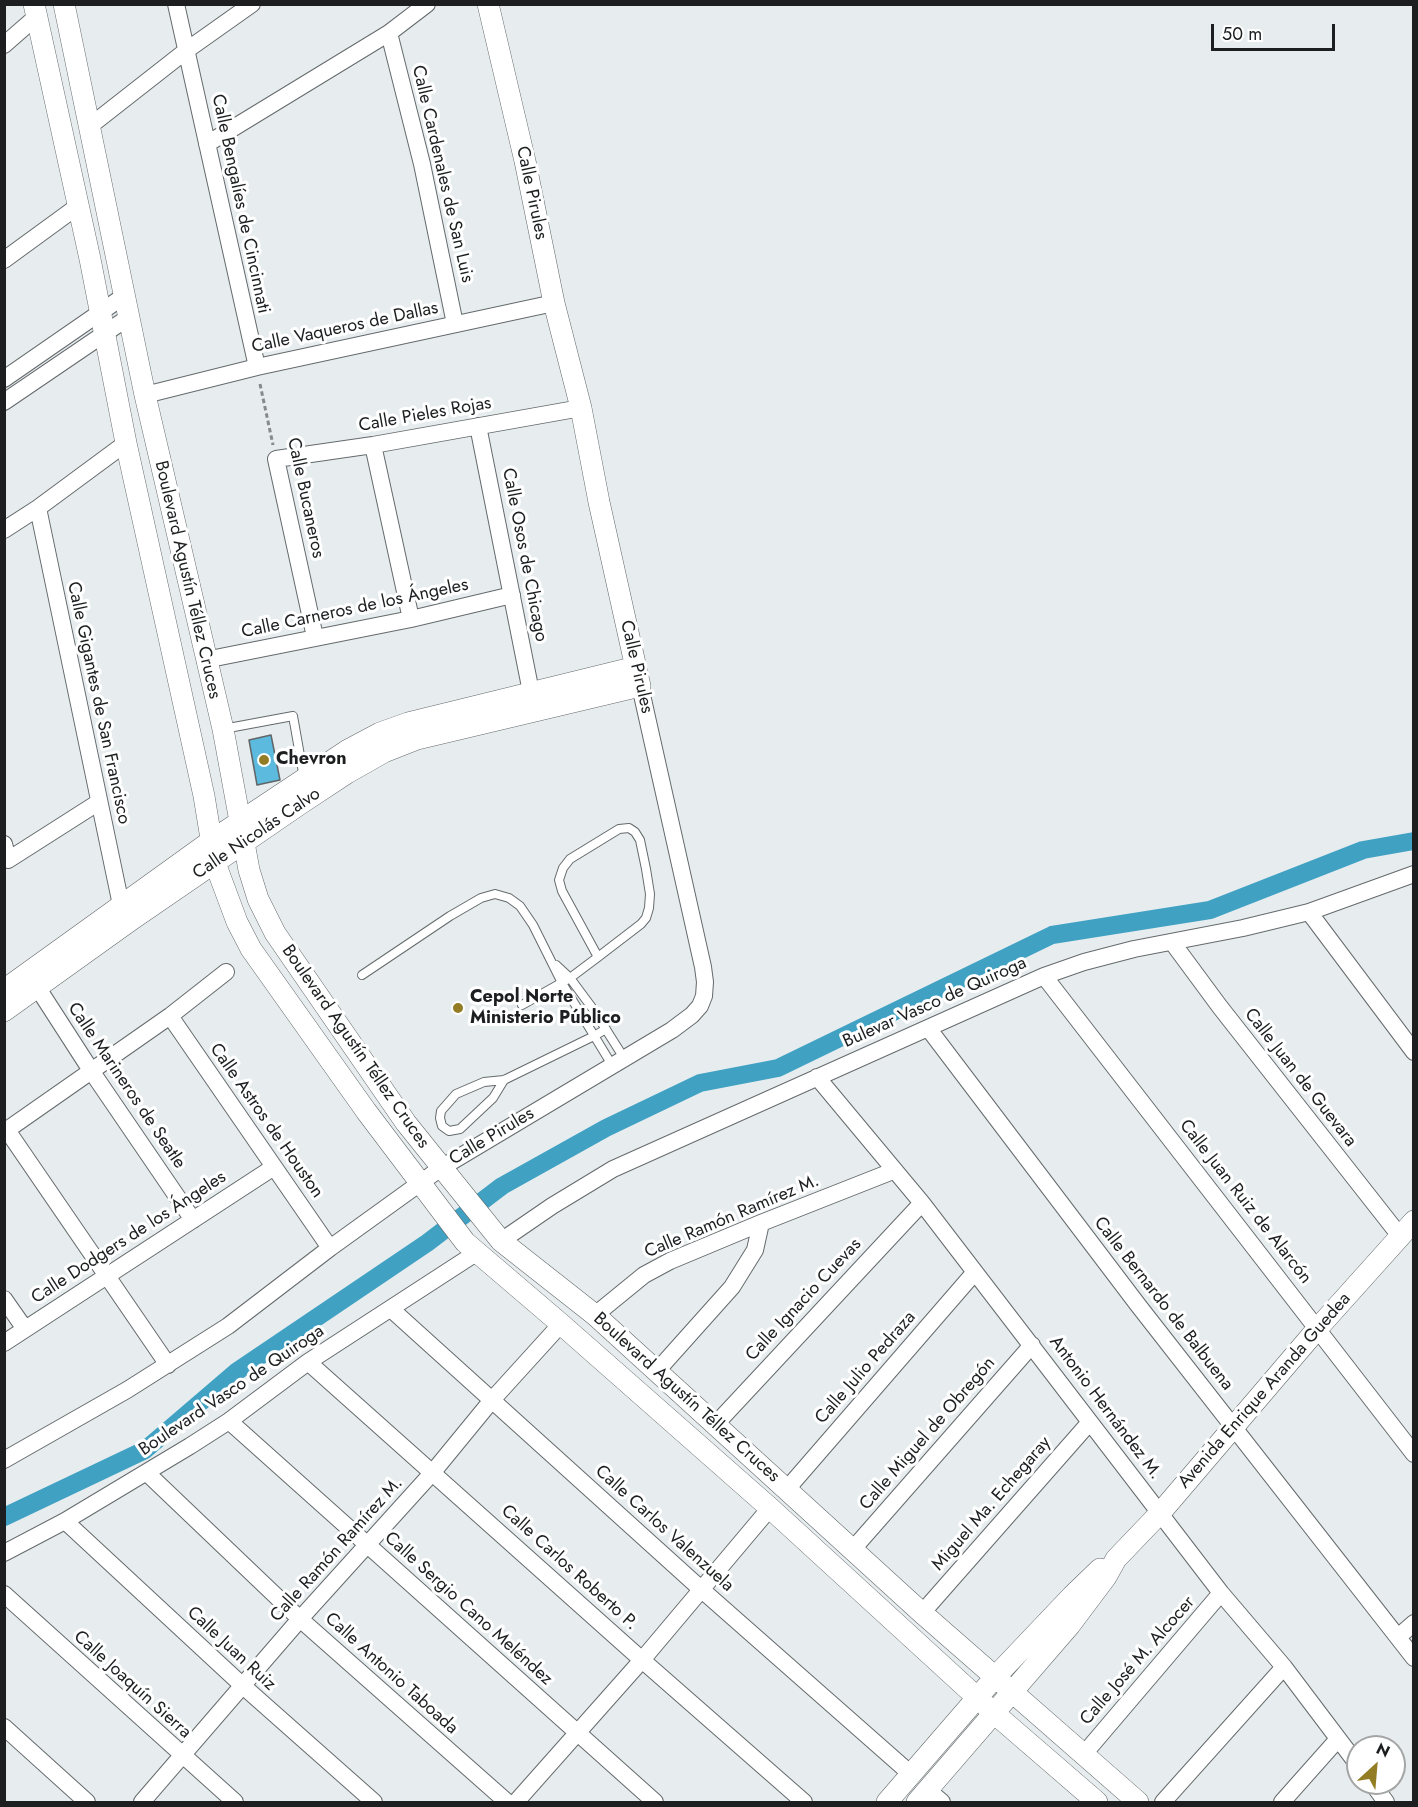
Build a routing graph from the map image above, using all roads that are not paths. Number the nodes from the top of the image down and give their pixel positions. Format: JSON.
{"nodes":[{"id":1,"x":64,"y":4,"type":"edge"},
{"id":2,"x":176,"y":4,"type":"edge"},
{"id":3,"x":252,"y":4,"type":"edge"},
{"id":4,"x":427,"y":4,"type":"edge"},
{"id":5,"x":488,"y":4,"type":"edge"},
{"id":6,"x":35,"y":11,"type":"edge"},
{"id":7,"x":388,"y":33,"type":"junction"},
{"id":8,"x":4,"y":45,"type":"edge"},
{"id":9,"x":187,"y":50,"type":"junction"},
{"id":10,"x":90,"y":126,"type":"junction"},
{"id":11,"x":207,"y":144,"type":"junction"},
{"id":12,"x":78,"y":206,"type":"junction"},
{"id":13,"x":4,"y":260,"type":"edge"},
{"id":14,"x":124,"y":296,"type":"junction"},
{"id":15,"x":554,"y":303,"type":"junction"},
{"id":16,"x":100,"y":311,"type":"junction"},
{"id":17,"x":129,"y":317,"type":"junction"},
{"id":18,"x":455,"y":324,"type":"junction"},
{"id":19,"x":105,"y":334,"type":"junction"},
{"id":20,"x":256,"y":367,"type":"junction"},
{"id":21,"x":4,"y":379,"type":"edge"},
{"id":22,"x":145,"y":395,"type":"junction"},
{"id":23,"x":4,"y":402,"type":"edge"},
{"id":24,"x":581,"y":408,"type":"junction"},
{"id":25,"x":478,"y":426,"type":"junction"},
{"id":26,"x":126,"y":443,"type":"junction"},
{"id":27,"x":373,"y":445,"type":"junction"},
{"id":28,"x":276,"y":459,"type":"joint"},
{"id":29,"x":38,"y":508,"type":"junction"},
{"id":30,"x":4,"y":530,"type":"edge"},
{"id":31,"x":512,"y":595,"type":"junction"},
{"id":32,"x":411,"y":619,"type":"junction"},
{"id":33,"x":315,"y":637,"type":"junction"},
{"id":34,"x":205,"y":660,"type":"junction"},
{"id":35,"x":638,"y":677,"type":"junction"},
{"id":36,"x":531,"y":692,"type":"junction"},
{"id":37,"x":223,"y":729,"type":"junction"},
{"id":38,"x":304,"y":778,"type":"junction"},
{"id":39,"x":99,"y":802,"type":"junction"},
{"id":40,"x":239,"y":822,"type":"junction"},
{"id":41,"x":211,"y":841,"type":"junction"},
{"id":42,"x":4,"y":844,"type":"edge"},
{"id":43,"x":243,"y":844,"type":"junction"},
{"id":44,"x":215,"y":863,"type":"junction"},
{"id":45,"x":1413,"y":873,"type":"edge"},
{"id":46,"x":121,"y":905,"type":"junction"},
{"id":47,"x":1309,"y":912,"type":"junction"},
{"id":48,"x":1172,"y":942,"type":"junction"},
{"id":49,"x":598,"y":957,"type":"junction"},
{"id":50,"x":226,"y":972,"type":"dead end"},
{"id":51,"x":362,"y":975,"type":"dead end"},
{"id":52,"x":1044,"y":976,"type":"junction"},
{"id":53,"x":33,"y":980,"type":"junction"},
{"id":54,"x":566,"y":980,"type":"junction"},
{"id":55,"x":4,"y":990,"type":"edge"},
{"id":56,"x":522,"y":1005,"type":"dead end"},
{"id":57,"x":4,"y":1011,"type":"edge"},
{"id":58,"x":170,"y":1016,"type":"junction"},
{"id":59,"x":928,"y":1028,"type":"junction"},
{"id":60,"x":606,"y":1029,"type":"junction"},
{"id":61,"x":594,"y":1036,"type":"junction"},
{"id":62,"x":1413,"y":1052,"type":"edge"},
{"id":63,"x":618,"y":1062,"type":"junction"},
{"id":64,"x":92,"y":1072,"type":"junction"},
{"id":65,"x":817,"y":1077,"type":"junction"},
{"id":66,"x":504,"y":1080,"type":"junction"},
{"id":67,"x":6,"y":1131,"type":"edge"},
{"id":68,"x":274,"y":1167,"type":"junction"},
{"id":69,"x":441,"y":1168,"type":"junction"},
{"id":70,"x":893,"y":1171,"type":"junction"},
{"id":71,"x":420,"y":1183,"type":"junction"},
{"id":72,"x":922,"y":1203,"type":"junction"},
{"id":73,"x":193,"y":1220,"type":"junction"},
{"id":74,"x":761,"y":1223,"type":"junction"},
{"id":75,"x":1407,"y":1228,"type":"edge"},
{"id":76,"x":494,"y":1233,"type":"junction"},
{"id":77,"x":471,"y":1247,"type":"junction"},
{"id":78,"x":330,"y":1248,"type":"junction"},
{"id":79,"x":975,"y":1272,"type":"junction"},
{"id":80,"x":108,"y":1275,"type":"junction"},
{"id":81,"x":4,"y":1299,"type":"edge"},
{"id":82,"x":391,"y":1310,"type":"junction"},
{"id":83,"x":595,"y":1315,"type":"junction"},
{"id":84,"x":561,"y":1324,"type":"junction"},
{"id":85,"x":1318,"y":1328,"type":"junction"},
{"id":86,"x":25,"y":1329,"type":"junction"},
{"id":87,"x":4,"y":1343,"type":"edge"},
{"id":88,"x":1032,"y":1344,"type":"junction"},
{"id":89,"x":308,"y":1362,"type":"junction"},
{"id":90,"x":168,"y":1365,"type":"junction"},
{"id":91,"x":656,"y":1372,"type":"junction"},
{"id":92,"x":492,"y":1401,"type":"junction"},
{"id":93,"x":229,"y":1421,"type":"junction"},
{"id":94,"x":1090,"y":1422,"type":"junction"},
{"id":95,"x":715,"y":1425,"type":"junction"},
{"id":96,"x":1235,"y":1427,"type":"junction"},
{"id":97,"x":1413,"y":1454,"type":"edge"},
{"id":98,"x":4,"y":1461,"type":"edge"},
{"id":99,"x":433,"y":1472,"type":"junction"},
{"id":100,"x":147,"y":1473,"type":"junction"},
{"id":101,"x":787,"y":1489,"type":"junction"},
{"id":102,"x":770,"y":1508,"type":"junction"},
{"id":103,"x":1161,"y":1512,"type":"junction"},
{"id":104,"x":65,"y":1521,"type":"junction"},
{"id":105,"x":366,"y":1545,"type":"junction"},
{"id":106,"x":854,"y":1549,"type":"junction"},
{"id":107,"x":4,"y":1553,"type":"edge"},
{"id":108,"x":1116,"y":1559,"type":"junction"},
{"id":109,"x":702,"y":1590,"type":"junction"},
{"id":110,"x":1221,"y":1593,"type":"junction"},
{"id":111,"x":4,"y":1594,"type":"edge"},
{"id":112,"x":922,"y":1613,"type":"junction"},
{"id":113,"x":300,"y":1619,"type":"junction"},
{"id":114,"x":1413,"y":1623,"type":"edge"},
{"id":115,"x":1398,"y":1637,"type":"junction"},
{"id":116,"x":1413,"y":1658,"type":"edge"},
{"id":117,"x":642,"y":1660,"type":"junction"},
{"id":118,"x":1284,"y":1667,"type":"junction"},
{"id":119,"x":996,"y":1676,"type":"junction"},
{"id":120,"x":243,"y":1686,"type":"junction"},
{"id":121,"x":1014,"y":1691,"type":"junction"},
{"id":122,"x":978,"y":1698,"type":"junction"},
{"id":123,"x":994,"y":1713,"type":"junction"},
{"id":124,"x":4,"y":1727,"type":"edge"},
{"id":125,"x":578,"y":1733,"type":"junction"},
{"id":126,"x":1338,"y":1739,"type":"junction"},
{"id":127,"x":1346,"y":1749,"type":"edge"},
{"id":128,"x":1084,"y":1754,"type":"junction"},
{"id":129,"x":182,"y":1756,"type":"junction"},
{"id":130,"x":912,"y":1775,"type":"junction"},
{"id":131,"x":929,"y":1798,"type":"edge"},
{"id":132,"x":87,"y":1803,"type":"edge"},
{"id":133,"x":142,"y":1803,"type":"edge"},
{"id":134,"x":235,"y":1803,"type":"edge"},
{"id":135,"x":374,"y":1803,"type":"edge"},
{"id":136,"x":507,"y":1803,"type":"edge"},
{"id":137,"x":516,"y":1803,"type":"edge"},
{"id":138,"x":656,"y":1803,"type":"edge"},
{"id":139,"x":804,"y":1803,"type":"edge"},
{"id":140,"x":887,"y":1803,"type":"edge"},
{"id":141,"x":1096,"y":1803,"type":"edge"},
{"id":142,"x":1138,"y":1803,"type":"edge"},
{"id":143,"x":1163,"y":1803,"type":"edge"},
{"id":144,"x":1282,"y":1803,"type":"edge"}],
"edges":[{"from":1,"to":10,"type":"street","name":"Boulevard Agustín Téllez Cruces"},
{"from":2,"to":9,"type":"street","name":"Calle Bengalíes de Cincinnati"},
{"from":3,"to":9,"type":"street"},
{"from":4,"to":7,"type":"street"},
{"from":5,"to":15,"type":"street","name":"Calle Pirules"},
{"from":6,"to":8,"type":"street"},
{"from":6,"to":12,"type":"street","name":"Boulevard Agustín Téllez Cruces"},
{"from":7,"to":11,"type":"street"},
{"from":7,"to":18,"type":"street","name":"Calle Cardenales de San Luis"},
{"from":9,"to":10,"type":"street"},
{"from":9,"to":11,"type":"street","name":"Calle Bengalíes de Cincinnati"},
{"from":10,"to":14,"type":"street","name":"Boulevard Agustín Téllez Cruces"},
{"from":11,"to":20,"type":"street","name":"Calle Bengalíes de Cincinnati"},
{"from":12,"to":13,"type":"street"},
{"from":12,"to":16,"type":"street","name":"Boulevard Agustín Téllez Cruces"},
{"from":14,"to":16,"type":"street"},
{"from":14,"to":17,"type":"street","name":"Boulevard Agustín Téllez Cruces"},
{"from":15,"to":18,"type":"street","name":"Calle Vaqueros de Dallas"},
{"from":15,"to":24,"type":"street","name":"Calle Pirules"},
{"from":16,"to":19,"type":"street","name":"Boulevard Agustín Téllez Cruces"},
{"from":16,"to":21,"type":"street"},
{"from":17,"to":19,"type":"street"},
{"from":17,"to":22,"type":"street","name":"Boulevard Agustín Téllez Cruces"},
{"from":18,"to":20,"type":"street","name":"Calle Vaqueros de Dallas"},
{"from":19,"to":23,"type":"street"},
{"from":19,"to":26,"type":"street","name":"Boulevard Agustín Téllez Cruces"},
{"from":20,"to":22,"type":"street","name":"Calle Vaqueros de Dallas"},
{"from":22,"to":34,"type":"street","name":"Boulevard Agustín Téllez Cruces"},
{"from":24,"to":25,"type":"street","name":"Calle Pieles Rojas"},
{"from":24,"to":35,"type":"street","name":"Calle Pirules"},
{"from":25,"to":27,"type":"street","name":"Calle Pieles Rojas"},
{"from":25,"to":31,"type":"street","name":"Calle Osos de Chicago"},
{"from":26,"to":29,"type":"street"},
{"from":26,"to":41,"type":"street","name":"Boulevard Agustín Téllez Cruces"},
{"from":27,"to":28,"type":"street","name":"Calle Pieles Rojas"},
{"from":27,"to":32,"type":"street"},
{"from":28,"to":33,"type":"street","name":"Calle Bucaneros"},
{"from":29,"to":30,"type":"street"},
{"from":29,"to":39,"type":"street","name":"Calle Gigantes de San Francisco"},
{"from":31,"to":32,"type":"street","name":"Calle Carneros de los Ángeles"},
{"from":31,"to":36,"type":"street","name":"Calle Osos de Chicago"},
{"from":32,"to":33,"type":"street","name":"Calle Carneros de los Ángeles"},
{"from":33,"to":34,"type":"street","name":"Calle Carneros de los Ángeles"},
{"from":34,"to":37,"type":"street","name":"Boulevard Agustín Téllez Cruces"},
{"from":35,"to":36,"type":"street","name":"Calle Nicolás Calvo"},
{"from":35,"to":43,"type":"street","name":"Calle Nicolás Calvo"},
{"from":35,"to":63,"type":"street","name":"Calle Pirules"},
{"from":36,"to":38,"type":"street","name":"Calle Nicolás Calvo"},
{"from":37,"to":38,"type":"lane"},
{"from":37,"to":40,"type":"street","name":"Boulevard Agustín Téllez Cruces"},
{"from":38,"to":40,"type":"street","name":"Calle Nicolás Calvo"},
{"from":39,"to":42,"type":"street"},
{"from":39,"to":46,"type":"street","name":"Calle Gigantes de San Francisco"},
{"from":40,"to":41,"type":"street","name":"Calle Nicolás Calvo"},
{"from":40,"to":43,"type":"street","name":"Boulevard Agustín Téllez Cruces"},
{"from":41,"to":44,"type":"street","name":"Boulevard Agustín Téllez Cruces"},
{"from":41,"to":46,"type":"street","name":"Calle Nicolás Calvo"},
{"from":43,"to":44,"type":"street","name":"Calle Nicolás Calvo"},
{"from":43,"to":69,"type":"street","name":"Boulevard Agustín Téllez Cruces"},
{"from":44,"to":53,"type":"street","name":"Calle Nicolás Calvo"},
{"from":44,"to":71,"type":"street","name":"Boulevard Agustín Téllez Cruces"},
{"from":45,"to":47,"type":"street","name":"Bulevar Vasco de Quiroga"},
{"from":46,"to":53,"type":"street","name":"Calle Nicolás Calvo"},
{"from":47,"to":48,"type":"street","name":"Bulevar Vasco de Quiroga"},
{"from":47,"to":62,"type":"street"},
{"from":48,"to":52,"type":"street","name":"Bulevar Vasco de Quiroga"},
{"from":48,"to":75,"type":"street","name":"Calle Juan de Guevara"},
{"from":49,"to":49,"type":"lane"},
{"from":49,"to":54,"type":"lane"},
{"from":50,"to":58,"type":"street"},
{"from":51,"to":54,"type":"lane"},
{"from":52,"to":59,"type":"street","name":"Bulevar Vasco de Quiroga"},
{"from":52,"to":85,"type":"street","name":"Calle Juan Ruiz de Alarcón"},
{"from":53,"to":55,"type":"street","name":"Calle Nicolás Calvo"},
{"from":53,"to":57,"type":"street","name":"Calle Nicolás Calvo"},
{"from":53,"to":64,"type":"street","name":"Calle Marineros de Seatle"},
{"from":54,"to":56,"type":"lane"},
{"from":54,"to":60,"type":"lane"},
{"from":54,"to":61,"type":"lane"},
{"from":58,"to":64,"type":"street"},
{"from":58,"to":68,"type":"street","name":"Calle Astros de Houston"},
{"from":59,"to":65,"type":"street","name":"Bulevar Vasco de Quiroga"},
{"from":59,"to":96,"type":"street","name":"Calle Bernardo de Balbuena"},
{"from":60,"to":61,"type":"lane"},
{"from":60,"to":63,"type":"lane"},
{"from":61,"to":63,"type":"lane"},
{"from":61,"to":66,"type":"lane"},
{"from":63,"to":69,"type":"street","name":"Calle Pirules"},
{"from":64,"to":67,"type":"street"},
{"from":64,"to":73,"type":"street","name":"Calle Marineros de Seatle"},
{"from":65,"to":70,"type":"street","name":"Antonio Hernández M."},
{"from":65,"to":76,"type":"street","name":"Bulevar Vasco de Quiroga"},
{"from":66,"to":66,"type":"lane"},
{"from":67,"to":80,"type":"street"},
{"from":68,"to":73,"type":"street","name":"Calle Dodgers de los Ángeles"},
{"from":68,"to":78,"type":"street","name":"Calle Astros de Houston"},
{"from":69,"to":71,"type":"street","name":"Calle Pirules"},
{"from":69,"to":76,"type":"street","name":"Boulevard Agustín Téllez Cruces"},
{"from":70,"to":72,"type":"street","name":"Antonio Hernández M."},
{"from":70,"to":74,"type":"street","name":"Calle Ramón Ramírez M."},
{"from":71,"to":77,"type":"street","name":"Boulevard Agustín Téllez Cruces"},
{"from":71,"to":78,"type":"street","name":"Calle Pirules"},
{"from":72,"to":79,"type":"street","name":"Antonio Hernández M."},
{"from":72,"to":95,"type":"street","name":"Calle Ignacio Cuevas"},
{"from":73,"to":80,"type":"street","name":"Calle Dodgers de los Ángeles"},
{"from":74,"to":83,"type":"street","name":"Calle Ramón Ramírez M."},
{"from":74,"to":91,"type":"street"},
{"from":75,"to":85,"type":"street","name":"Avenida Enrique Aranda Guedea"},
{"from":76,"to":83,"type":"street","name":"Boulevard Agustín Téllez Cruces"},
{"from":77,"to":82,"type":"street","name":"Boulevard Vasco de Quiroga"},
{"from":77,"to":84,"type":"street","name":"Boulevard Agustín Téllez Cruces"},
{"from":78,"to":90,"type":"street","name":"Calle Pirules"},
{"from":79,"to":88,"type":"street","name":"Antonio Hernández M."},
{"from":79,"to":101,"type":"street","name":"Calle Julio Pedraza"},
{"from":80,"to":86,"type":"street","name":"Calle Dodgers de los Ángeles"},
{"from":80,"to":90,"type":"street"},
{"from":81,"to":86,"type":"street"},
{"from":82,"to":89,"type":"street","name":"Boulevard Vasco de Quiroga"},
{"from":82,"to":92,"type":"street","name":"Calle Carlos Valenzuela"},
{"from":83,"to":91,"type":"street","name":"Boulevard Agustín Téllez Cruces"},
{"from":84,"to":92,"type":"street","name":"Calle Ramón Ramírez M."},
{"from":84,"to":102,"type":"street","name":"Boulevard Agustín Téllez Cruces"},
{"from":85,"to":96,"type":"street","name":"Avenida Enrique Aranda Guedea"},
{"from":85,"to":97,"type":"street","name":"Calle Juan Ruiz de Alarcón"},
{"from":86,"to":87,"type":"street","name":"Calle Dodgers de los Ángeles"},
{"from":88,"to":94,"type":"street","name":"Antonio Hernández M."},
{"from":88,"to":106,"type":"street","name":"Calle Miguel de Obregón"},
{"from":89,"to":93,"type":"street","name":"Boulevard Vasco de Quiroga"},
{"from":89,"to":99,"type":"street","name":"Calle Carlos Roberto P."},
{"from":90,"to":98,"type":"street","name":"Calle Pirules"},
{"from":91,"to":95,"type":"street","name":"Boulevard Agustín Téllez Cruces"},
{"from":92,"to":99,"type":"street","name":"Calle Ramón Ramírez M."},
{"from":92,"to":109,"type":"street","name":"Calle Carlos Valenzuela"},
{"from":93,"to":100,"type":"street","name":"Boulevard Vasco de Quiroga"},
{"from":93,"to":105,"type":"street","name":"Calle Sergio Cano Meléndez"},
{"from":94,"to":103,"type":"street","name":"Antonio Hernández M."},
{"from":94,"to":112,"type":"street","name":"Miguel Ma. Echegaray"},
{"from":95,"to":101,"type":"street","name":"Boulevard Agustín Téllez Cruces"},
{"from":96,"to":103,"type":"street","name":"Avenida Enrique Aranda Guedea"},
{"from":96,"to":115,"type":"street","name":"Calle Bernardo de Balbuena"},
{"from":99,"to":105,"type":"street","name":"Calle Ramón Ramírez M."},
{"from":99,"to":117,"type":"street","name":"Calle Carlos Roberto P."},
{"from":100,"to":104,"type":"street","name":"Boulevard Vasco de Quiroga"},
{"from":100,"to":113,"type":"street","name":"Calle Antonio Taboada"},
{"from":101,"to":106,"type":"street","name":"Boulevard Agustín Téllez Cruces"},
{"from":102,"to":109,"type":"street"},
{"from":102,"to":122,"type":"street","name":"Boulevard Agustín Téllez Cruces"},
{"from":103,"to":108,"type":"street","name":"Avenida Enrique Aranda Guedea"},
{"from":103,"to":110,"type":"street","name":"Antonio Hernández M."},
{"from":104,"to":107,"type":"street","name":"Boulevard Vasco de Quiroga"},
{"from":104,"to":120,"type":"street","name":"Calle Juan Ruiz"},
{"from":105,"to":113,"type":"street","name":"Calle Ramón Ramírez M."},
{"from":105,"to":125,"type":"street","name":"Calle Sergio Cano Meléndez"},
{"from":106,"to":112,"type":"street","name":"Boulevard Agustín Téllez Cruces"},
{"from":108,"to":119,"type":"street","name":"Avenida Enrique Aranda Guedea"},
{"from":108,"to":121,"type":"street","name":"Avenida Enrique Aranda Guedea"},
{"from":109,"to":117,"type":"street"},
{"from":109,"to":130,"type":"street","name":"Calle Carlos Valenzuela"},
{"from":110,"to":118,"type":"street","name":"Antonio Hernández M."},
{"from":110,"to":128,"type":"street","name":"Calle José M. Alcocer"},
{"from":111,"to":129,"type":"street","name":"Calle Joaquín Sierra"},
{"from":112,"to":119,"type":"street","name":"Boulevard Agustín Téllez Cruces"},
{"from":113,"to":120,"type":"street","name":"Calle Ramón Ramírez M."},
{"from":113,"to":136,"type":"street","name":"Calle Antonio Taboada"},
{"from":114,"to":115,"type":"street"},
{"from":115,"to":116,"type":"street","name":"Calle Bernardo de Balbuena"},
{"from":117,"to":125,"type":"street"},
{"from":117,"to":139,"type":"street","name":"Calle Carlos Roberto P."},
{"from":118,"to":126,"type":"street","name":"Antonio Hernández M."},
{"from":118,"to":143,"type":"street"},
{"from":119,"to":121,"type":"street","name":"Boulevard Agustín Téllez Cruces"},
{"from":119,"to":122,"type":"street","name":"Avenida Enrique Aranda Guedea"},
{"from":120,"to":129,"type":"street","name":"Calle Ramón Ramírez M."},
{"from":120,"to":135,"type":"street","name":"Calle Juan Ruiz"},
{"from":121,"to":123,"type":"street","name":"Avenida Enrique Aranda Guedea"},
{"from":121,"to":128,"type":"street","name":"Boulevard Agustín Téllez Cruces"},
{"from":122,"to":123,"type":"street","name":"Boulevard Agustín Téllez Cruces"},
{"from":122,"to":130,"type":"street","name":"Avenida Enrique Aranda Guedea"},
{"from":123,"to":131,"type":"street","name":"Avenida Enrique Aranda Guedea"},
{"from":123,"to":141,"type":"street","name":"Boulevard Agustín Téllez Cruces"},
{"from":124,"to":132,"type":"street"},
{"from":125,"to":137,"type":"street"},
{"from":125,"to":138,"type":"street","name":"Calle Sergio Cano Meléndez"},
{"from":126,"to":127,"type":"street","name":"Antonio Hernández M."},
{"from":126,"to":144,"type":"street"},
{"from":128,"to":142,"type":"street","name":"Boulevard Agustín Téllez Cruces"},
{"from":129,"to":133,"type":"street","name":"Calle Ramón Ramírez M."},
{"from":129,"to":134,"type":"street","name":"Calle Joaquín Sierra"},
{"from":130,"to":140,"type":"street","name":"Avenida Enrique Aranda Guedea"}]}
